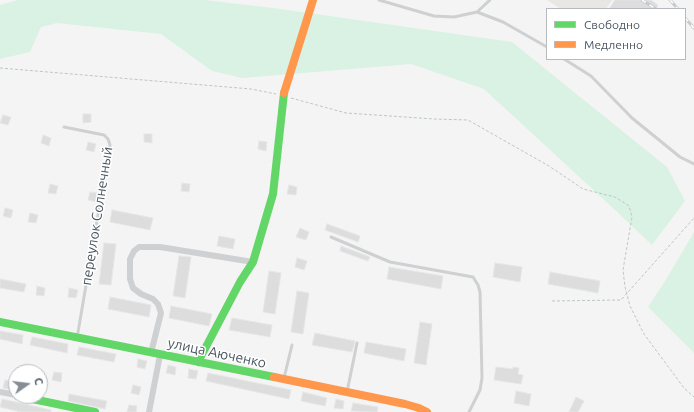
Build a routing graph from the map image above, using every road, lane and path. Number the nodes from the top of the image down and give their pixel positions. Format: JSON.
{"nodes":[{"id":1,"x":313,"y":0,"type":"edge"},
{"id":2,"x":379,"y":0,"type":"edge"},
{"id":3,"x":490,"y":0,"type":"edge"},
{"id":4,"x":477,"y":12,"type":"junction"},
{"id":5,"x":546,"y":47,"type":"edge"},
{"id":6,"x":566,"y":60,"type":"edge"},
{"id":7,"x":0,"y":68,"type":"edge"},
{"id":8,"x":283,"y":96,"type":"junction"},
{"id":9,"x":64,"y":127,"type":"dead end"},
{"id":10,"x":694,"y":164,"type":"edge"},
{"id":11,"x":694,"y":218,"type":"edge"},
{"id":12,"x":331,"y":237,"type":"dead end"},
{"id":13,"x":253,"y":262,"type":"junction"},
{"id":14,"x":627,"y":294,"type":"junction"},
{"id":15,"x":552,"y":301,"type":"dead end"},
{"id":16,"x":0,"y":322,"type":"edge"},
{"id":17,"x":77,"y":338,"type":"junction"},
{"id":18,"x":357,"y":343,"type":"dead end"},
{"id":19,"x":292,"y":345,"type":"dead end"},
{"id":20,"x":151,"y":353,"type":"junction"},
{"id":21,"x":160,"y":355,"type":"junction"},
{"id":22,"x":198,"y":362,"type":"junction"},
{"id":23,"x":284,"y":380,"type":"junction"},
{"id":24,"x":347,"y":393,"type":"junction"},
{"id":25,"x":694,"y":397,"type":"edge"},
{"id":26,"x":48,"y":402,"type":"edge"},
{"id":27,"x":96,"y":412,"type":"edge"},
{"id":28,"x":149,"y":412,"type":"edge"},
{"id":29,"x":424,"y":412,"type":"edge"},
{"id":30,"x":469,"y":412,"type":"edge"}],
"edges":[{"from":1,"to":8,"type":"street"},
{"from":2,"to":4,"type":"lane"},
{"from":3,"to":4,"type":"lane"},
{"from":4,"to":5,"type":"lane"},
{"from":6,"to":10,"type":"lane"},
{"from":7,"to":8,"type":"path"},
{"from":8,"to":13,"type":"street"},
{"from":8,"to":14,"type":"path"},
{"from":9,"to":17,"type":"lane","name":"переулок Солнечный"},
{"from":11,"to":14,"type":"path"},
{"from":12,"to":30,"type":"lane"},
{"from":13,"to":20,"type":"street"},
{"from":13,"to":22,"type":"street"},
{"from":14,"to":15,"type":"path"},
{"from":14,"to":25,"type":"path"},
{"from":16,"to":17,"type":"street","name":"улица Аюченко"},
{"from":17,"to":20,"type":"street","name":"улица Аюченко"},
{"from":18,"to":24,"type":"lane"},
{"from":19,"to":23,"type":"lane"},
{"from":20,"to":21,"type":"street","name":"улица Аюченко"},
{"from":21,"to":22,"type":"street","name":"улица Аюченко"},
{"from":21,"to":28,"type":"street"},
{"from":22,"to":23,"type":"street","name":"улица Аюченко"},
{"from":23,"to":24,"type":"street","name":"улица Аюченко"},
{"from":24,"to":29,"type":"street","name":"улица Аюченко"},
{"from":26,"to":27,"type":"street"}]}
